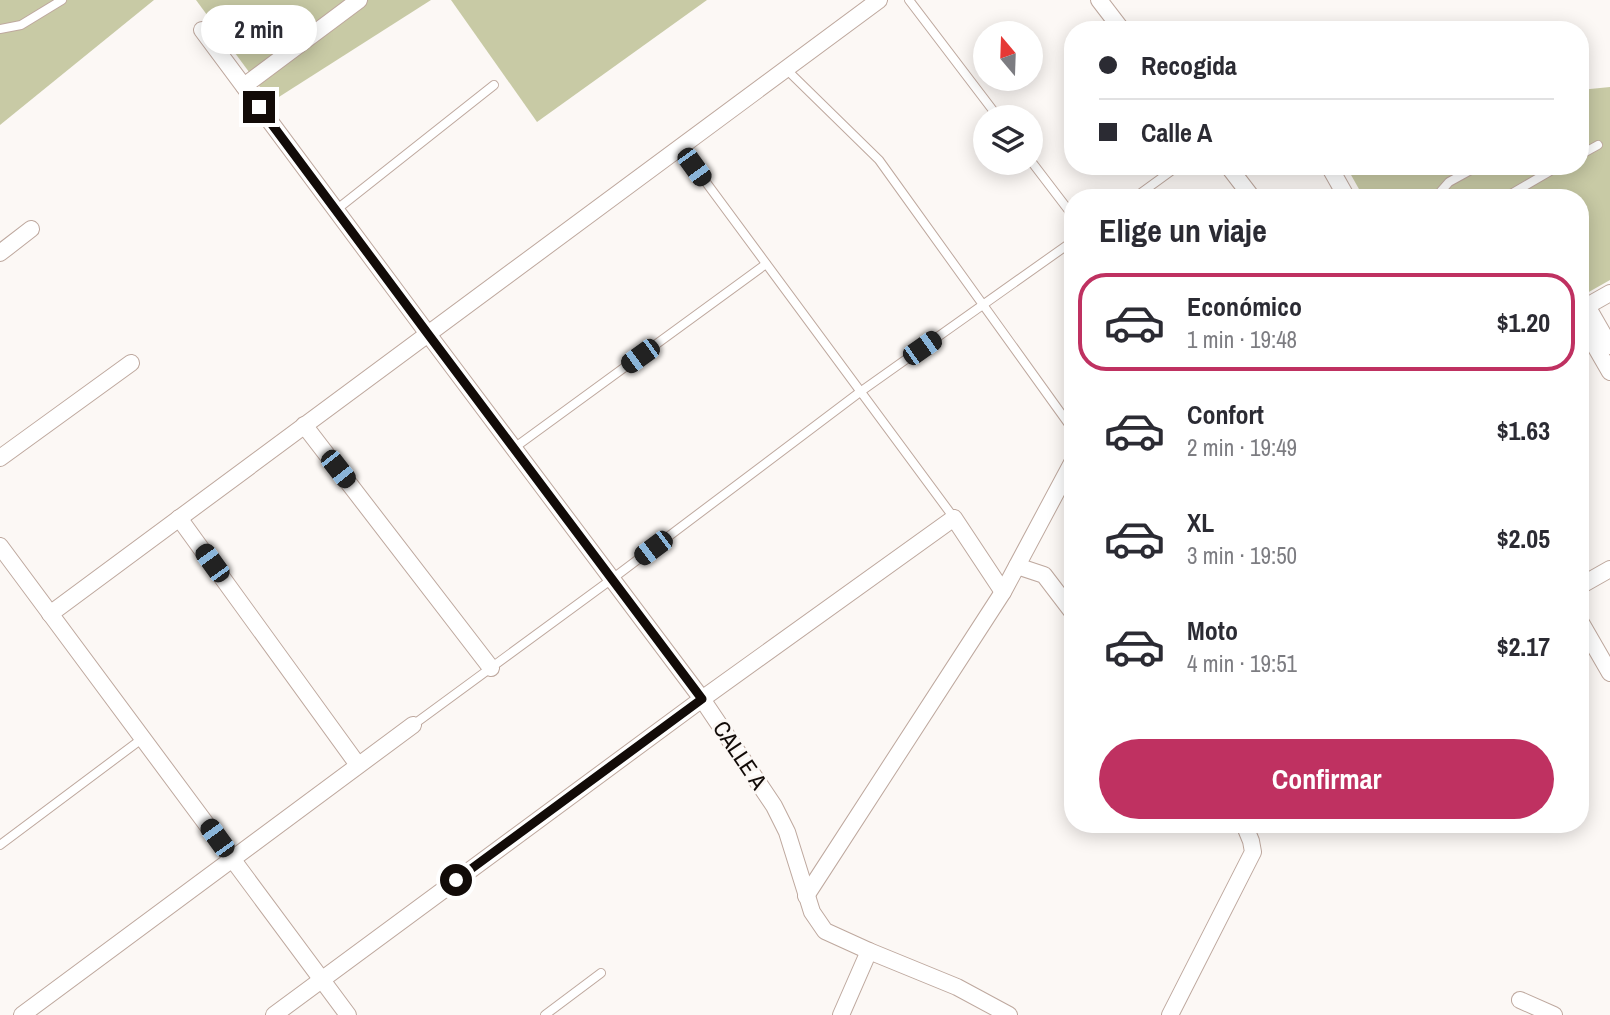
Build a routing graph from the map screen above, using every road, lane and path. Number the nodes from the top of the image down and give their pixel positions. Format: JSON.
{"nodes":[{"id":1,"x":62,"y":0,"type":"edge"},
{"id":2,"x":359,"y":0,"type":"edge"},
{"id":3,"x":879,"y":0,"type":"edge"},
{"id":4,"x":909,"y":0,"type":"edge"},
{"id":5,"x":1099,"y":0,"type":"edge"},
{"id":6,"x":1115,"y":21,"type":"edge"},
{"id":7,"x":0,"y":29,"type":"edge"},
{"id":8,"x":202,"y":30,"type":"dead end"},
{"id":9,"x":786,"y":69,"type":"junction"},
{"id":10,"x":494,"y":85,"type":"dead end"},
{"id":11,"x":244,"y":86,"type":"junction"},
{"id":12,"x":989,"y":105,"type":"edge"},
{"id":13,"x":1598,"y":145,"type":"dead end"},
{"id":14,"x":680,"y":148,"type":"junction"},
{"id":15,"x":1589,"y":150,"type":"edge"},
{"id":16,"x":1042,"y":175,"type":"edge"},
{"id":17,"x":1166,"y":175,"type":"edge"},
{"id":18,"x":1235,"y":175,"type":"edge"},
{"id":19,"x":1462,"y":175,"type":"edge"},
{"id":20,"x":1544,"y":175,"type":"edge"},
{"id":21,"x":1146,"y":189,"type":"edge"},
{"id":22,"x":1246,"y":189,"type":"edge"},
{"id":23,"x":1443,"y":189,"type":"edge"},
{"id":24,"x":1519,"y":189,"type":"edge"},
{"id":25,"x":1064,"y":204,"type":"edge"},
{"id":26,"x":335,"y":210,"type":"junction"},
{"id":27,"x":31,"y":229,"type":"dead end"},
{"id":28,"x":1064,"y":247,"type":"edge"},
{"id":29,"x":0,"y":253,"type":"edge"},
{"id":30,"x":766,"y":264,"type":"junction"},
{"id":31,"x":1610,"y":293,"type":"edge"},
{"id":32,"x":983,"y":304,"type":"junction"},
{"id":33,"x":1589,"y":308,"type":"edge"},
{"id":34,"x":1589,"y":320,"type":"edge"},
{"id":35,"x":1589,"y":325,"type":"edge"},
{"id":36,"x":428,"y":334,"type":"junction"},
{"id":37,"x":1610,"y":346,"type":"edge"},
{"id":38,"x":131,"y":363,"type":"dead end"},
{"id":39,"x":1610,"y":372,"type":"edge"},
{"id":40,"x":860,"y":392,"type":"junction"},
{"id":41,"x":1064,"y":417,"type":"edge"},
{"id":42,"x":304,"y":425,"type":"junction"},
{"id":43,"x":514,"y":448,"type":"junction"},
{"id":44,"x":0,"y":458,"type":"edge"},
{"id":45,"x":1064,"y":478,"type":"edge"},
{"id":46,"x":179,"y":518,"type":"junction"},
{"id":47,"x":954,"y":518,"type":"junction"},
{"id":48,"x":0,"y":546,"type":"edge"},
{"id":49,"x":1017,"y":566,"type":"junction"},
{"id":50,"x":1610,"y":569,"type":"edge"},
{"id":51,"x":612,"y":579,"type":"junction"},
{"id":52,"x":1589,"y":581,"type":"edge"},
{"id":53,"x":1003,"y":592,"type":"junction"},
{"id":54,"x":1064,"y":601,"type":"edge"},
{"id":55,"x":50,"y":614,"type":"junction"},
{"id":56,"x":1589,"y":637,"type":"edge"},
{"id":57,"x":491,"y":667,"type":"junction"},
{"id":58,"x":1610,"y":673,"type":"edge"},
{"id":59,"x":702,"y":699,"type":"junction"},
{"id":60,"x":413,"y":724,"type":"joint"},
{"id":61,"x":143,"y":738,"type":"junction"},
{"id":62,"x":358,"y":765,"type":"junction"},
{"id":63,"x":1248,"y":833,"type":"edge"},
{"id":64,"x":0,"y":845,"type":"edge"},
{"id":65,"x":232,"y":859,"type":"junction"},
{"id":66,"x":806,"y":896,"type":"junction"},
{"id":67,"x":869,"y":951,"type":"junction"},
{"id":68,"x":601,"y":973,"type":"dead end"},
{"id":69,"x":322,"y":979,"type":"junction"},
{"id":70,"x":1520,"y":1000,"type":"dead end"},
{"id":71,"x":22,"y":1015,"type":"edge"},
{"id":72,"x":274,"y":1015,"type":"edge"},
{"id":73,"x":348,"y":1015,"type":"edge"},
{"id":74,"x":545,"y":1015,"type":"edge"},
{"id":75,"x":841,"y":1015,"type":"edge"},
{"id":76,"x":1009,"y":1015,"type":"edge"},
{"id":77,"x":1170,"y":1015,"type":"edge"},
{"id":78,"x":1554,"y":1015,"type":"edge"}],
"edges":[{"from":1,"to":7,"type":"lane"},
{"from":2,"to":11,"type":"street"},
{"from":3,"to":9,"type":"street"},
{"from":4,"to":12,"type":"lane"},
{"from":5,"to":6,"type":"street"},
{"from":8,"to":11,"type":"street","name":"CALLE A"},
{"from":9,"to":14,"type":"street"},
{"from":9,"to":32,"type":"lane"},
{"from":10,"to":26,"type":"lane"},
{"from":11,"to":26,"type":"street","name":"CALLE A"},
{"from":13,"to":15,"type":"lane"},
{"from":14,"to":30,"type":"lane"},
{"from":14,"to":36,"type":"street"},
{"from":16,"to":25,"type":"lane"},
{"from":17,"to":21,"type":"lane"},
{"from":18,"to":22,"type":"street"},
{"from":19,"to":23,"type":"lane"},
{"from":20,"to":24,"type":"lane"},
{"from":26,"to":36,"type":"street","name":"CALLE A"},
{"from":27,"to":29,"type":"street"},
{"from":28,"to":32,"type":"lane"},
{"from":30,"to":40,"type":"lane"},
{"from":30,"to":43,"type":"lane"},
{"from":31,"to":33,"type":"street"},
{"from":32,"to":40,"type":"lane"},
{"from":32,"to":41,"type":"lane"},
{"from":34,"to":37,"type":"street"},
{"from":35,"to":39,"type":"street"},
{"from":36,"to":42,"type":"street"},
{"from":36,"to":43,"type":"street","name":"CALLE A"},
{"from":38,"to":44,"type":"street"},
{"from":40,"to":47,"type":"lane"},
{"from":40,"to":51,"type":"lane"},
{"from":42,"to":46,"type":"street"},
{"from":42,"to":57,"type":"street"},
{"from":43,"to":51,"type":"street","name":"CALLE A"},
{"from":45,"to":49,"type":"street"},
{"from":46,"to":55,"type":"street"},
{"from":46,"to":62,"type":"street"},
{"from":47,"to":53,"type":"street"},
{"from":47,"to":59,"type":"street"},
{"from":48,"to":55,"type":"street"},
{"from":49,"to":53,"type":"street"},
{"from":49,"to":54,"type":"street"},
{"from":50,"to":52,"type":"street"},
{"from":51,"to":57,"type":"lane"},
{"from":51,"to":59,"type":"street","name":"CALLE A"},
{"from":53,"to":66,"type":"street"},
{"from":55,"to":61,"type":"street"},
{"from":56,"to":58,"type":"street"},
{"from":57,"to":60,"type":"lane"},
{"from":59,"to":66,"type":"street","name":"CALLE A"},
{"from":59,"to":69,"type":"street"},
{"from":60,"to":62,"type":"street"},
{"from":61,"to":64,"type":"lane"},
{"from":61,"to":65,"type":"street"},
{"from":62,"to":65,"type":"street"},
{"from":63,"to":77,"type":"street"},
{"from":65,"to":69,"type":"street"},
{"from":65,"to":71,"type":"street"},
{"from":66,"to":67,"type":"street","name":"CALLE A"},
{"from":67,"to":75,"type":"street"},
{"from":67,"to":76,"type":"street","name":"CALLE A"},
{"from":68,"to":74,"type":"lane"},
{"from":69,"to":72,"type":"street"},
{"from":69,"to":73,"type":"street"},
{"from":70,"to":78,"type":"street"}]}
